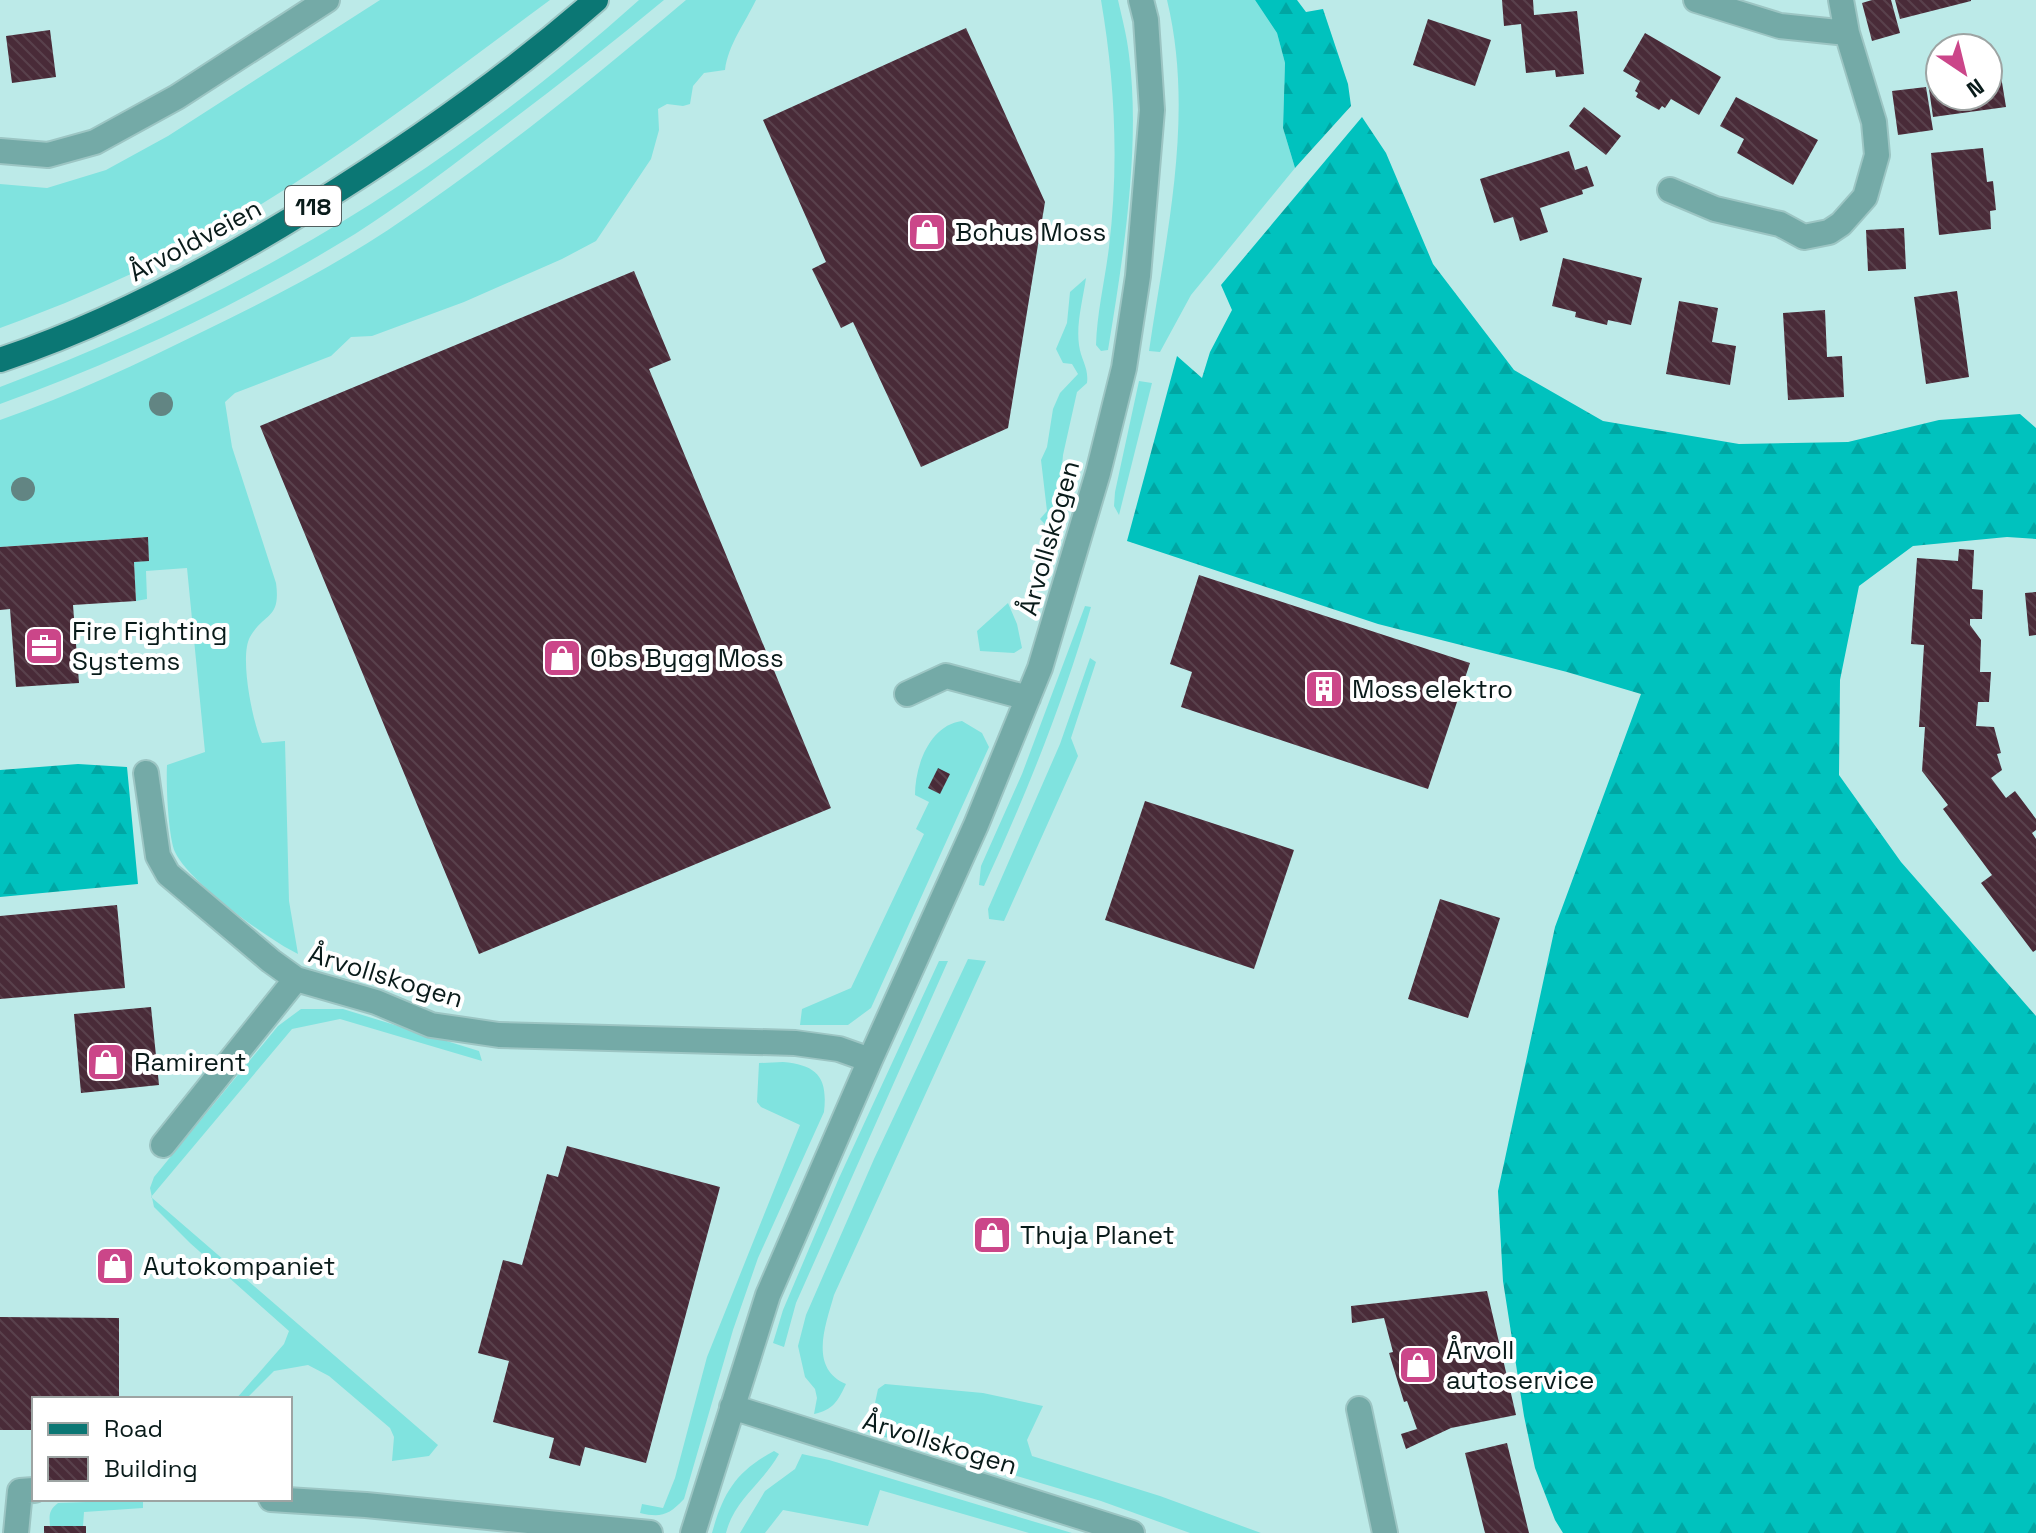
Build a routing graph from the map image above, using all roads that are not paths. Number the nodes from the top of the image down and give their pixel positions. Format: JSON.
{"nodes":[{"id":1,"x":327,"y":0,"type":"edge"},
{"id":2,"x":596,"y":0,"type":"edge"},
{"id":3,"x":1141,"y":0,"type":"edge"},
{"id":4,"x":1696,"y":0,"type":"edge"},
{"id":5,"x":1841,"y":0,"type":"edge"},
{"id":6,"x":1847,"y":33,"type":"junction"},
{"id":7,"x":0,"y":151,"type":"edge"},
{"id":8,"x":1670,"y":190,"type":"dead end"},
{"id":9,"x":0,"y":360,"type":"edge"},
{"id":10,"x":907,"y":694,"type":"dead end"},
{"id":11,"x":1028,"y":698,"type":"junction"},
{"id":12,"x":146,"y":773,"type":"dead end"},
{"id":13,"x":296,"y":979,"type":"junction"},
{"id":14,"x":870,"y":1060,"type":"junction"},
{"id":15,"x":163,"y":1145,"type":"dead end"},
{"id":16,"x":732,"y":1407,"type":"junction"},
{"id":17,"x":1359,"y":1409,"type":"dead end"},
{"id":18,"x":32,"y":1490,"type":"edge"},
{"id":19,"x":292,"y":1501,"type":"edge"},
{"id":20,"x":16,"y":1533,"type":"edge"},
{"id":21,"x":650,"y":1533,"type":"edge"},
{"id":22,"x":693,"y":1533,"type":"edge"},
{"id":23,"x":1132,"y":1533,"type":"edge"},
{"id":24,"x":1385,"y":1533,"type":"edge"}],
"edges":[{"from":1,"to":7,"type":"street"},
{"from":2,"to":9,"type":"main road","name":"Årvoldveien","number":"118"},
{"from":3,"to":11,"type":"street","name":"Årvollskogen"},
{"from":4,"to":6,"type":"street"},
{"from":5,"to":6,"type":"street"},
{"from":6,"to":8,"type":"street"},
{"from":10,"to":11,"type":"street"},
{"from":11,"to":14,"type":"street","name":"Årvollskogen"},
{"from":12,"to":13,"type":"street","name":"Årvollskogen"},
{"from":13,"to":14,"type":"street","name":"Årvollskogen"},
{"from":13,"to":15,"type":"street"},
{"from":14,"to":16,"type":"street","name":"Årvollskogen"},
{"from":16,"to":22,"type":"street","name":"Årvollskogen"},
{"from":16,"to":23,"type":"street","name":"Årvollskogen"},
{"from":17,"to":24,"type":"street"},
{"from":18,"to":20,"type":"street"},
{"from":19,"to":21,"type":"street"}]}
